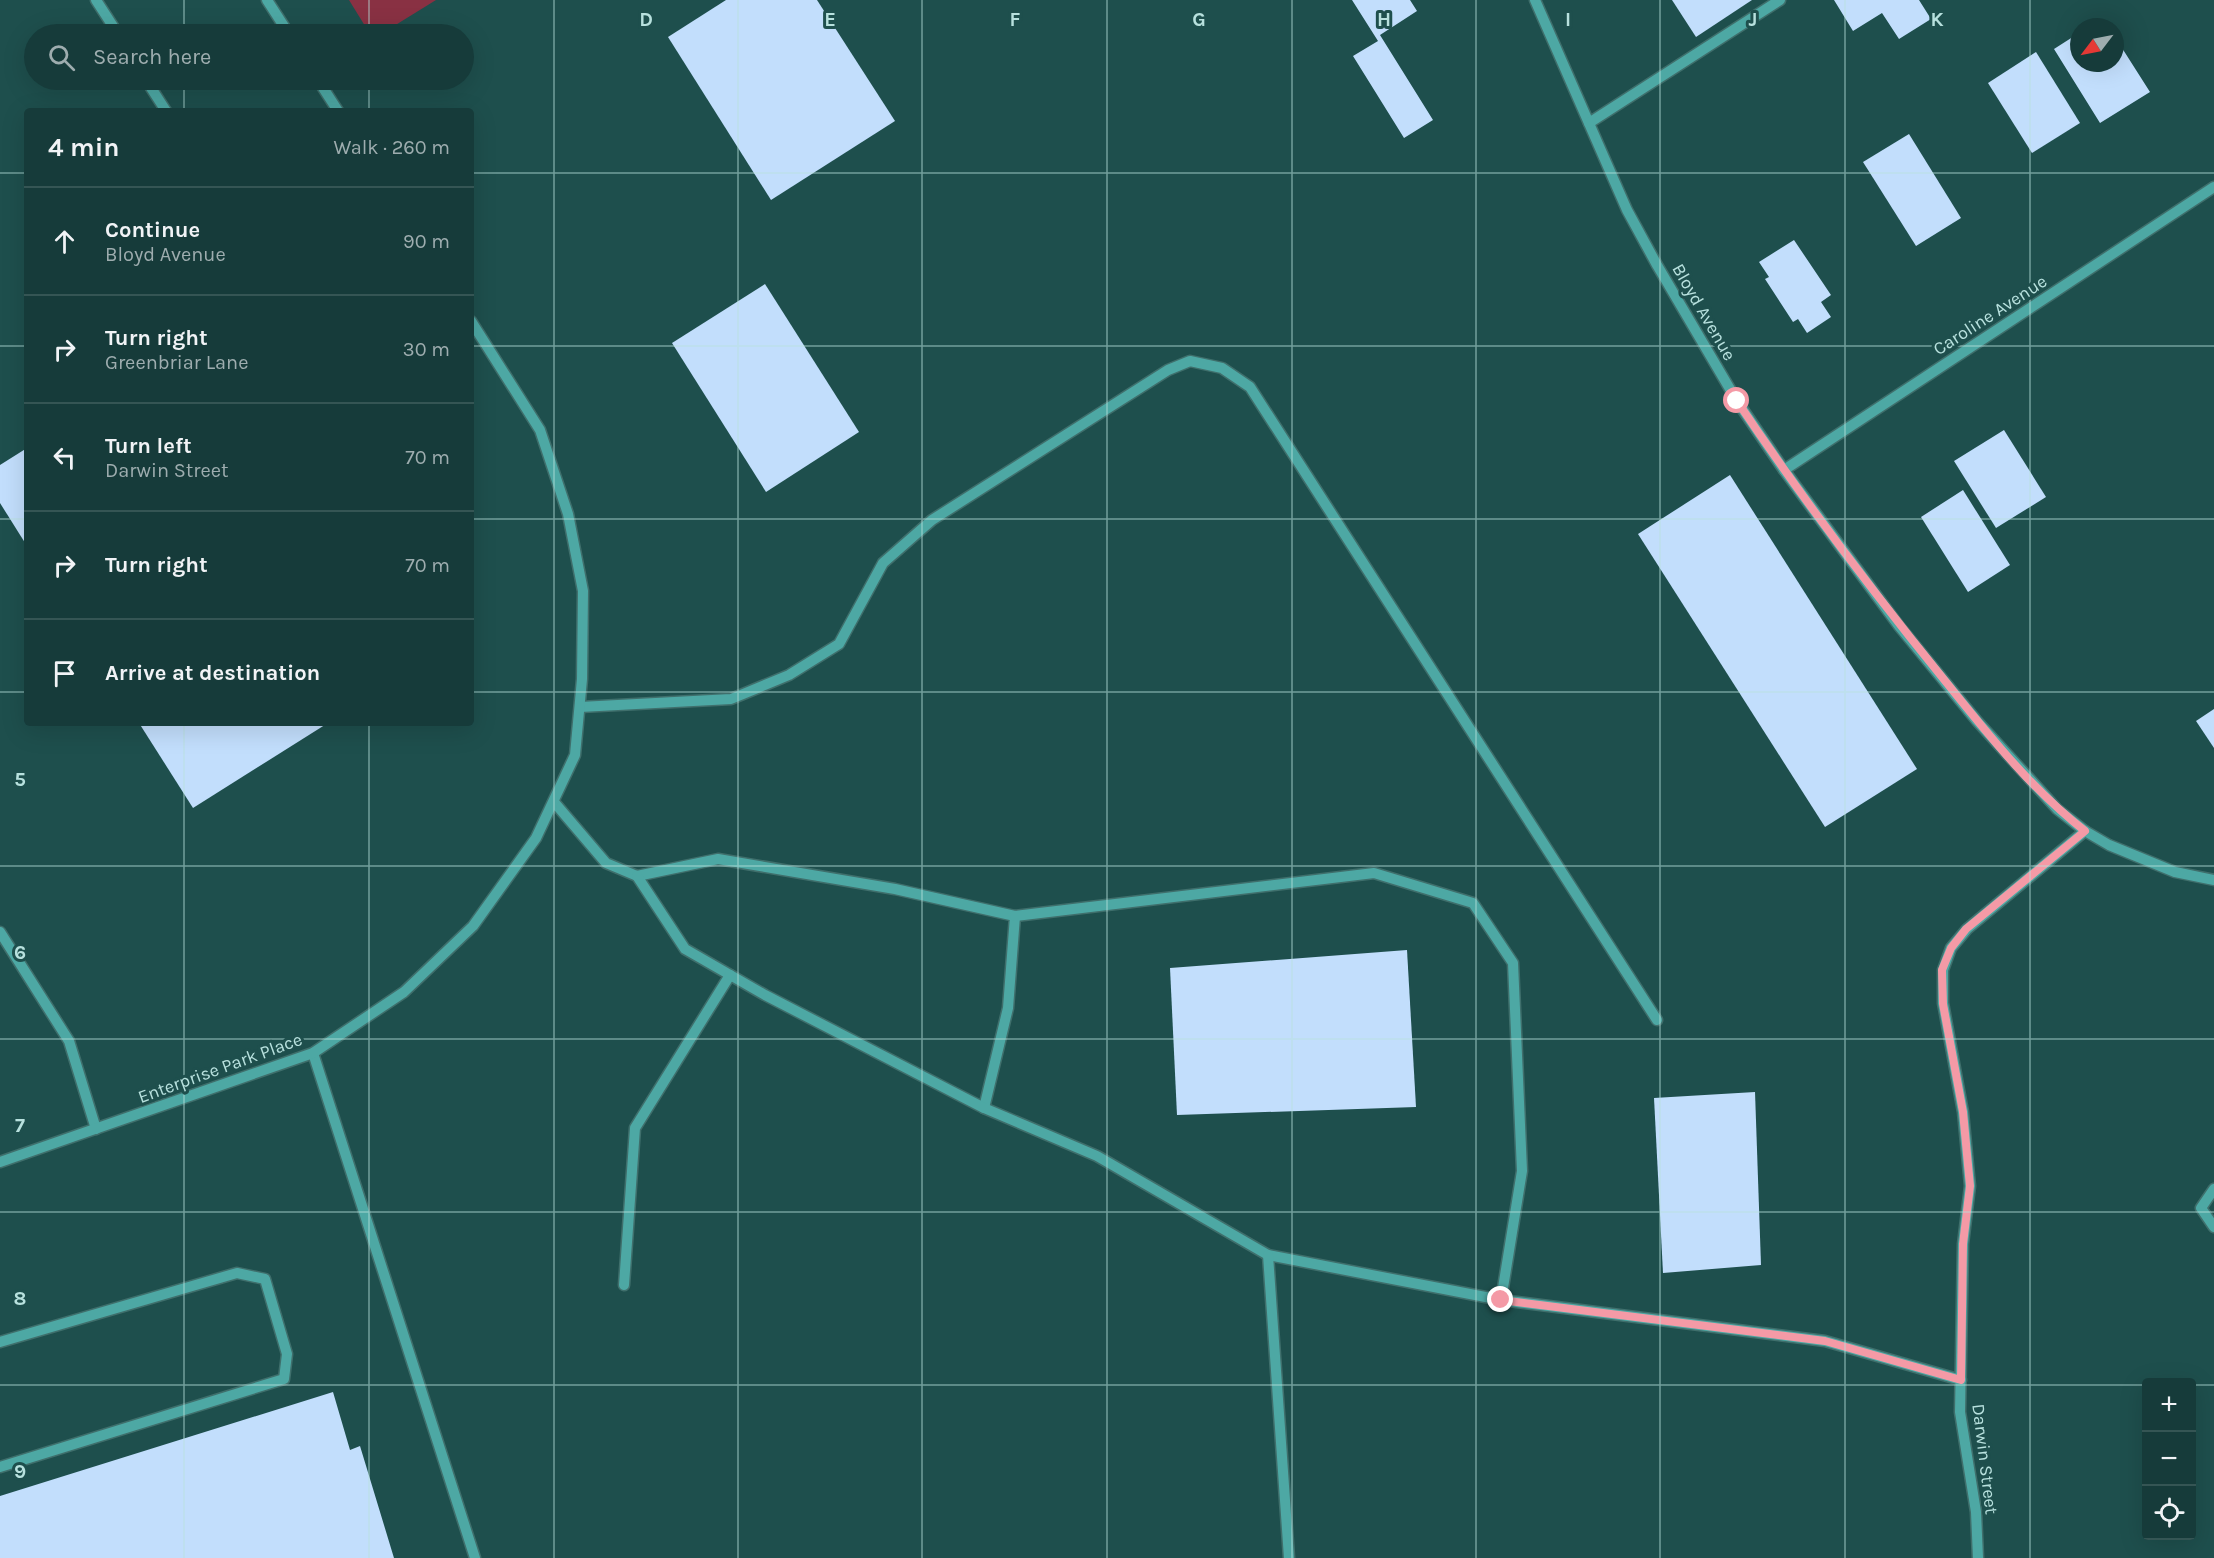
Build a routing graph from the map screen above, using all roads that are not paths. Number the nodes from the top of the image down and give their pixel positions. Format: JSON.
{"nodes":[{"id":1,"x":96,"y":0,"type":"edge"},
{"id":2,"x":267,"y":0,"type":"edge"},
{"id":3,"x":1535,"y":0,"type":"edge"},
{"id":4,"x":1780,"y":0,"type":"edge"},
{"id":5,"x":112,"y":24,"type":"edge"},
{"id":6,"x":283,"y":24,"type":"edge"},
{"id":7,"x":152,"y":90,"type":"edge"},
{"id":8,"x":324,"y":90,"type":"edge"},
{"id":9,"x":164,"y":108,"type":"edge"},
{"id":10,"x":336,"y":108,"type":"edge"},
{"id":11,"x":1589,"y":123,"type":"junction"},
{"id":12,"x":2214,"y":187,"type":"edge"},
{"id":13,"x":474,"y":326,"type":"edge"},
{"id":14,"x":1784,"y":470,"type":"junction"},
{"id":15,"x":580,"y":707,"type":"junction"},
{"id":16,"x":554,"y":802,"type":"junction"},
{"id":17,"x":2085,"y":831,"type":"junction"},
{"id":18,"x":637,"y":876,"type":"junction"},
{"id":19,"x":2214,"y":880,"type":"edge"},
{"id":20,"x":1015,"y":916,"type":"junction"},
{"id":21,"x":0,"y":932,"type":"edge"},
{"id":22,"x":730,"y":975,"type":"junction"},
{"id":23,"x":1657,"y":1020,"type":"dead end"},
{"id":24,"x":313,"y":1053,"type":"junction"},
{"id":25,"x":984,"y":1108,"type":"junction"},
{"id":26,"x":96,"y":1129,"type":"junction"},
{"id":27,"x":0,"y":1162,"type":"edge"},
{"id":28,"x":2214,"y":1189,"type":"edge"},
{"id":29,"x":2214,"y":1227,"type":"edge"},
{"id":30,"x":1268,"y":1255,"type":"junction"},
{"id":31,"x":624,"y":1285,"type":"dead end"},
{"id":32,"x":1501,"y":1300,"type":"junction"},
{"id":33,"x":0,"y":1342,"type":"edge"},
{"id":34,"x":1961,"y":1380,"type":"junction"},
{"id":35,"x":0,"y":1467,"type":"edge"},
{"id":36,"x":475,"y":1558,"type":"edge"},
{"id":37,"x":1289,"y":1558,"type":"edge"},
{"id":38,"x":1978,"y":1558,"type":"edge"}],
"edges":[{"from":1,"to":5,"type":"street"},
{"from":2,"to":6,"type":"street"},
{"from":3,"to":11,"type":"street","name":"Bloyd Avenue"},
{"from":4,"to":11,"type":"street"},
{"from":7,"to":9,"type":"street"},
{"from":8,"to":10,"type":"street"},
{"from":11,"to":14,"type":"street","name":"Bloyd Avenue"},
{"from":12,"to":14,"type":"street","name":"Caroline Avenue"},
{"from":13,"to":15,"type":"street","name":"Enterprise Park Place"},
{"from":14,"to":17,"type":"street","name":"Bloyd Avenue"},
{"from":15,"to":16,"type":"street","name":"Enterprise Park Place"},
{"from":15,"to":23,"type":"street"},
{"from":16,"to":18,"type":"street"},
{"from":16,"to":24,"type":"street","name":"Enterprise Park Place"},
{"from":17,"to":19,"type":"street","name":"Bloyd Avenue"},
{"from":17,"to":34,"type":"street","name":"Darwin Street"},
{"from":18,"to":20,"type":"street"},
{"from":18,"to":22,"type":"street"},
{"from":20,"to":25,"type":"street"},
{"from":20,"to":32,"type":"street"},
{"from":21,"to":26,"type":"street"},
{"from":22,"to":25,"type":"street"},
{"from":22,"to":31,"type":"street"},
{"from":24,"to":26,"type":"street","name":"Enterprise Park Place"},
{"from":24,"to":36,"type":"street"},
{"from":25,"to":30,"type":"street"},
{"from":26,"to":27,"type":"street","name":"Enterprise Park Place"},
{"from":28,"to":29,"type":"street"},
{"from":30,"to":32,"type":"street"},
{"from":30,"to":37,"type":"street"},
{"from":32,"to":34,"type":"street"},
{"from":33,"to":35,"type":"street"},
{"from":34,"to":38,"type":"street","name":"Darwin Street"}]}
